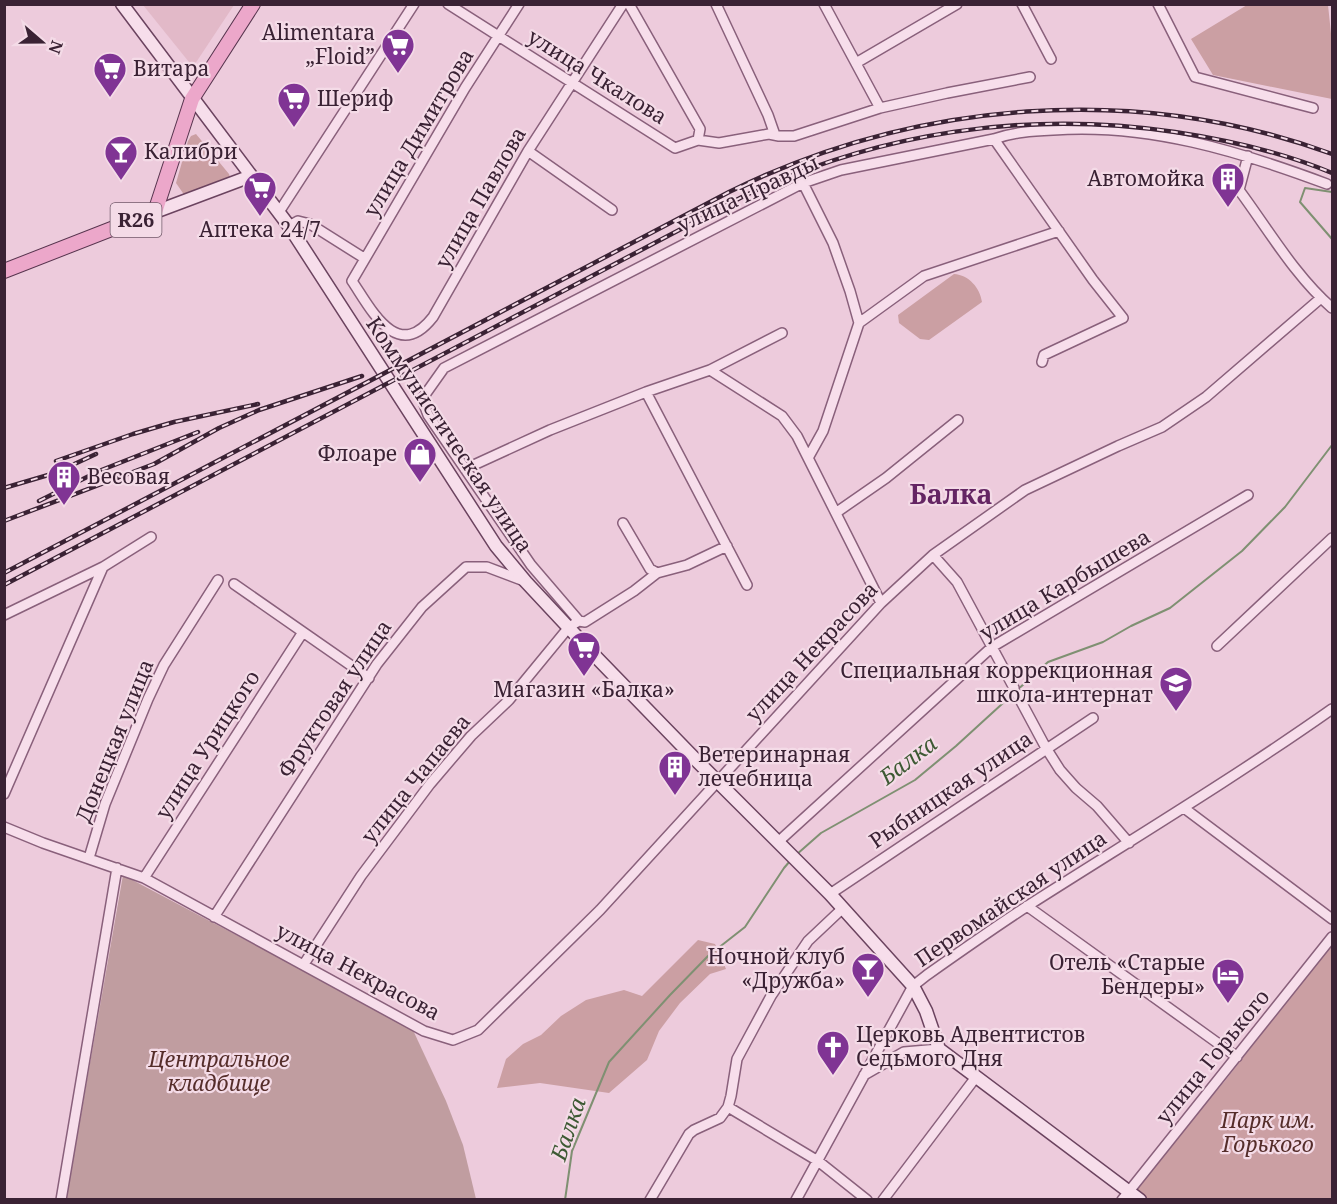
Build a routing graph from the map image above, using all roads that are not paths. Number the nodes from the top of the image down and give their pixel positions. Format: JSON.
{"nodes":[{"id":1,"x":122,"y":4,"type":"edge"},
{"id":2,"x":253,"y":4,"type":"edge"},
{"id":3,"x":414,"y":4,"type":"edge"},
{"id":4,"x":448,"y":4,"type":"edge"},
{"id":5,"x":519,"y":4,"type":"edge"},
{"id":6,"x":623,"y":4,"type":"edge"},
{"id":7,"x":629,"y":4,"type":"edge"},
{"id":8,"x":716,"y":4,"type":"edge"},
{"id":9,"x":824,"y":4,"type":"edge"},
{"id":10,"x":957,"y":4,"type":"edge"},
{"id":11,"x":1022,"y":4,"type":"edge"},
{"id":12,"x":1158,"y":4,"type":"edge"},
{"id":13,"x":499,"y":36,"type":"junction"},
{"id":14,"x":1051,"y":59,"type":"dead end"},
{"id":15,"x":856,"y":63,"type":"junction"},
{"id":16,"x":1030,"y":77,"type":"dead end"},
{"id":17,"x":573,"y":82,"type":"junction"},
{"id":18,"x":192,"y":99,"type":"junction"},
{"id":19,"x":880,"y":108,"type":"junction"},
{"id":20,"x":1313,"y":108,"type":"dead end"},
{"id":21,"x":775,"y":135,"type":"junction"},
{"id":22,"x":994,"y":139,"type":"junction"},
{"id":23,"x":698,"y":140,"type":"junction"},
{"id":24,"x":528,"y":151,"type":"junction"},
{"id":25,"x":1248,"y":156,"type":"junction"},
{"id":26,"x":251,"y":176,"type":"junction"},
{"id":27,"x":802,"y":183,"type":"junction"},
{"id":28,"x":1327,"y":184,"type":"dead end"},
{"id":29,"x":612,"y":210,"type":"dead end"},
{"id":30,"x":279,"y":212,"type":"junction"},
{"id":31,"x":156,"y":213,"type":"junction"},
{"id":32,"x":289,"y":226,"type":"junction"},
{"id":33,"x":1059,"y":231,"type":"junction"},
{"id":34,"x":364,"y":258,"type":"junction"},
{"id":35,"x":4,"y":270,"type":"edge"},
{"id":36,"x":352,"y":281,"type":"joint"},
{"id":37,"x":1321,"y":298,"type":"junction"},
{"id":38,"x":1332,"y":308,"type":"edge"},
{"id":39,"x":859,"y":323,"type":"junction"},
{"id":40,"x":782,"y":333,"type":"dead end"},
{"id":41,"x":1042,"y":362,"type":"dead end"},
{"id":42,"x":710,"y":370,"type":"junction"},
{"id":43,"x":646,"y":392,"type":"junction"},
{"id":44,"x":958,"y":420,"type":"dead end"},
{"id":45,"x":808,"y":458,"type":"junction"},
{"id":46,"x":465,"y":469,"type":"junction"},
{"id":47,"x":1248,"y":495,"type":"dead end"},
{"id":48,"x":837,"y":512,"type":"junction"},
{"id":49,"x":623,"y":523,"type":"dead end"},
{"id":50,"x":151,"y":537,"type":"dead end"},
{"id":51,"x":1332,"y":538,"type":"edge"},
{"id":52,"x":727,"y":546,"type":"junction"},
{"id":53,"x":933,"y":555,"type":"junction"},
{"id":54,"x":103,"y":567,"type":"junction"},
{"id":55,"x":657,"y":573,"type":"junction"},
{"id":56,"x":218,"y":580,"type":"dead end"},
{"id":57,"x":526,"y":582,"type":"junction"},
{"id":58,"x":234,"y":584,"type":"dead end"},
{"id":59,"x":747,"y":585,"type":"dead end"},
{"id":60,"x":881,"y":603,"type":"junction"},
{"id":61,"x":4,"y":615,"type":"edge"},
{"id":62,"x":574,"y":624,"type":"junction"},
{"id":63,"x":303,"y":632,"type":"junction"},
{"id":64,"x":1216,"y":646,"type":"dead end"},
{"id":65,"x":992,"y":647,"type":"junction"},
{"id":66,"x":369,"y":678,"type":"junction"},
{"id":67,"x":1332,"y":709,"type":"edge"},
{"id":68,"x":1093,"y":717,"type":"dead end"},
{"id":69,"x":1046,"y":748,"type":"junction"},
{"id":70,"x":717,"y":780,"type":"junction"},
{"id":71,"x":4,"y":794,"type":"edge"},
{"id":72,"x":1184,"y":808,"type":"junction"},
{"id":73,"x":4,"y":827,"type":"edge"},
{"id":74,"x":778,"y":842,"type":"junction"},
{"id":75,"x":1129,"y":843,"type":"junction"},
{"id":76,"x":89,"y":858,"type":"junction"},
{"id":77,"x":117,"y":868,"type":"junction"},
{"id":78,"x":144,"y":878,"type":"junction"},
{"id":79,"x":831,"y":894,"type":"junction"},
{"id":80,"x":1027,"y":906,"type":"junction"},
{"id":81,"x":843,"y":908,"type":"junction"},
{"id":82,"x":214,"y":917,"type":"junction"},
{"id":83,"x":1332,"y":919,"type":"edge"},
{"id":84,"x":1332,"y":937,"type":"edge"},
{"id":85,"x":304,"y":964,"type":"junction"},
{"id":86,"x":913,"y":986,"type":"junction"},
{"id":87,"x":939,"y":1048,"type":"junction"},
{"id":88,"x":1237,"y":1056,"type":"junction"},
{"id":89,"x":864,"y":1075,"type":"junction"},
{"id":90,"x":976,"y":1077,"type":"junction"},
{"id":91,"x":728,"y":1107,"type":"junction"},
{"id":92,"x":818,"y":1161,"type":"junction"},
{"id":93,"x":1125,"y":1196,"type":"edge"},
{"id":94,"x":61,"y":1200,"type":"edge"},
{"id":95,"x":650,"y":1200,"type":"edge"},
{"id":96,"x":796,"y":1200,"type":"edge"},
{"id":97,"x":867,"y":1200,"type":"edge"},
{"id":98,"x":883,"y":1200,"type":"edge"},
{"id":99,"x":1140,"y":1200,"type":"edge"}],
"edges":[{"from":1,"to":18,"type":"main road","name":"Коммунистическая улица"},
{"from":2,"to":18,"type":"main road","number":"R26"},
{"from":3,"to":30,"type":"street"},
{"from":4,"to":13,"type":"street","name":"улица Чкалова"},
{"from":5,"to":13,"type":"street","name":"улица Димитрова"},
{"from":6,"to":17,"type":"street","name":"улица Павлова"},
{"from":7,"to":23,"type":"street"},
{"from":8,"to":21,"type":"street"},
{"from":9,"to":15,"type":"street"},
{"from":10,"to":15,"type":"street"},
{"from":11,"to":14,"type":"street"},
{"from":12,"to":20,"type":"street"},
{"from":13,"to":17,"type":"street","name":"улица Чкалова"},
{"from":13,"to":34,"type":"street","name":"улица Димитрова"},
{"from":15,"to":19,"type":"street"},
{"from":16,"to":19,"type":"street","name":"улица Чкалова"},
{"from":17,"to":23,"type":"street","name":"улица Чкалова"},
{"from":17,"to":24,"type":"street","name":"улица Павлова"},
{"from":18,"to":26,"type":"main road","name":"Коммунистическая улица"},
{"from":18,"to":31,"type":"main road","number":"R26"},
{"from":19,"to":21,"type":"street","name":"улица Чкалова"},
{"from":21,"to":23,"type":"street","name":"улица Чкалова"},
{"from":22,"to":25,"type":"street","name":"улица Правды"},
{"from":22,"to":27,"type":"street","name":"улица Правды"},
{"from":22,"to":33,"type":"street"},
{"from":24,"to":29,"type":"street"},
{"from":24,"to":36,"type":"street","name":"улица Павлова"},
{"from":25,"to":28,"type":"street","name":"улица Правды"},
{"from":25,"to":37,"type":"street"},
{"from":26,"to":30,"type":"main road","name":"Коммунистическая улица"},
{"from":26,"to":31,"type":"main road"},
{"from":27,"to":39,"type":"street"},
{"from":27,"to":46,"type":"street","name":"улица Правды"},
{"from":30,"to":32,"type":"main road","name":"Коммунистическая улица"},
{"from":31,"to":35,"type":"main road","number":"R26"},
{"from":32,"to":34,"type":"street"},
{"from":32,"to":57,"type":"main road","name":"Коммунистическая улица"},
{"from":33,"to":39,"type":"street"},
{"from":33,"to":41,"type":"street"},
{"from":34,"to":36,"type":"street","name":"улица Димитрова"},
{"from":37,"to":38,"type":"street"},
{"from":37,"to":53,"type":"street","name":"улица Некрасова"},
{"from":39,"to":45,"type":"street"},
{"from":40,"to":42,"type":"street"},
{"from":42,"to":43,"type":"street"},
{"from":42,"to":45,"type":"street"},
{"from":43,"to":46,"type":"street"},
{"from":43,"to":52,"type":"street"},
{"from":44,"to":48,"type":"street"},
{"from":45,"to":48,"type":"street"},
{"from":46,"to":62,"type":"street"},
{"from":47,"to":65,"type":"street","name":"улица Карбышева"},
{"from":48,"to":60,"type":"street"},
{"from":49,"to":55,"type":"street"},
{"from":50,"to":54,"type":"street"},
{"from":51,"to":64,"type":"street"},
{"from":52,"to":55,"type":"street"},
{"from":52,"to":59,"type":"street"},
{"from":53,"to":60,"type":"street","name":"улица Некрасова"},
{"from":53,"to":65,"type":"street"},
{"from":54,"to":61,"type":"street"},
{"from":54,"to":71,"type":"street"},
{"from":55,"to":62,"type":"street"},
{"from":56,"to":76,"type":"street","name":"Донецкая улица"},
{"from":57,"to":62,"type":"main road","name":"Коммунистическая улица"},
{"from":57,"to":66,"type":"street","name":"Фруктовая улица"},
{"from":58,"to":63,"type":"street"},
{"from":60,"to":70,"type":"street","name":"улица Некрасова"},
{"from":62,"to":70,"type":"main road","name":"Коммунистическая улица"},
{"from":62,"to":85,"type":"street","name":"улица Чапаева"},
{"from":63,"to":66,"type":"street"},
{"from":63,"to":78,"type":"street","name":"улица Урицкого"},
{"from":65,"to":69,"type":"street"},
{"from":65,"to":74,"type":"street","name":"улица Карбышева"},
{"from":66,"to":82,"type":"street","name":"Фруктовая улица"},
{"from":67,"to":72,"type":"street","name":"Первомайская улица"},
{"from":68,"to":69,"type":"street","name":"Рыбницкая улица"},
{"from":69,"to":75,"type":"street"},
{"from":69,"to":79,"type":"street","name":"Рыбницкая улица"},
{"from":70,"to":74,"type":"main road","name":"Коммунистическая улица"},
{"from":70,"to":85,"type":"street","name":"улица Некрасова"},
{"from":72,"to":75,"type":"street","name":"Первомайская улица"},
{"from":72,"to":83,"type":"street"},
{"from":73,"to":76,"type":"street","name":"улица Некрасова"},
{"from":74,"to":79,"type":"main road","name":"Коммунистическая улица"},
{"from":75,"to":80,"type":"street","name":"Первомайская улица"},
{"from":76,"to":77,"type":"street","name":"улица Некрасова"},
{"from":77,"to":78,"type":"street","name":"улица Некрасова"},
{"from":77,"to":94,"type":"street"},
{"from":78,"to":82,"type":"street","name":"улица Некрасова"},
{"from":79,"to":81,"type":"main road","name":"Коммунистическая улица"},
{"from":80,"to":86,"type":"street","name":"Первомайская улица"},
{"from":80,"to":88,"type":"street"},
{"from":81,"to":86,"type":"main road","name":"Коммунистическая улица"},
{"from":81,"to":91,"type":"street"},
{"from":82,"to":85,"type":"street","name":"улица Некрасова"},
{"from":84,"to":88,"type":"street","name":"улица Горького"},
{"from":86,"to":87,"type":"main road","name":"Коммунистическая улица"},
{"from":86,"to":89,"type":"street","name":"Первомайская улица"},
{"from":87,"to":89,"type":"street"},
{"from":87,"to":90,"type":"main road"},
{"from":88,"to":93,"type":"street","name":"улица Горького"},
{"from":89,"to":92,"type":"street","name":"Первомайская улица"},
{"from":90,"to":93,"type":"main road"},
{"from":90,"to":98,"type":"street"},
{"from":91,"to":92,"type":"street"},
{"from":91,"to":95,"type":"street"},
{"from":92,"to":96,"type":"street","name":"Первомайская улица"},
{"from":92,"to":97,"type":"street"},
{"from":93,"to":99,"type":"main road"}]}
